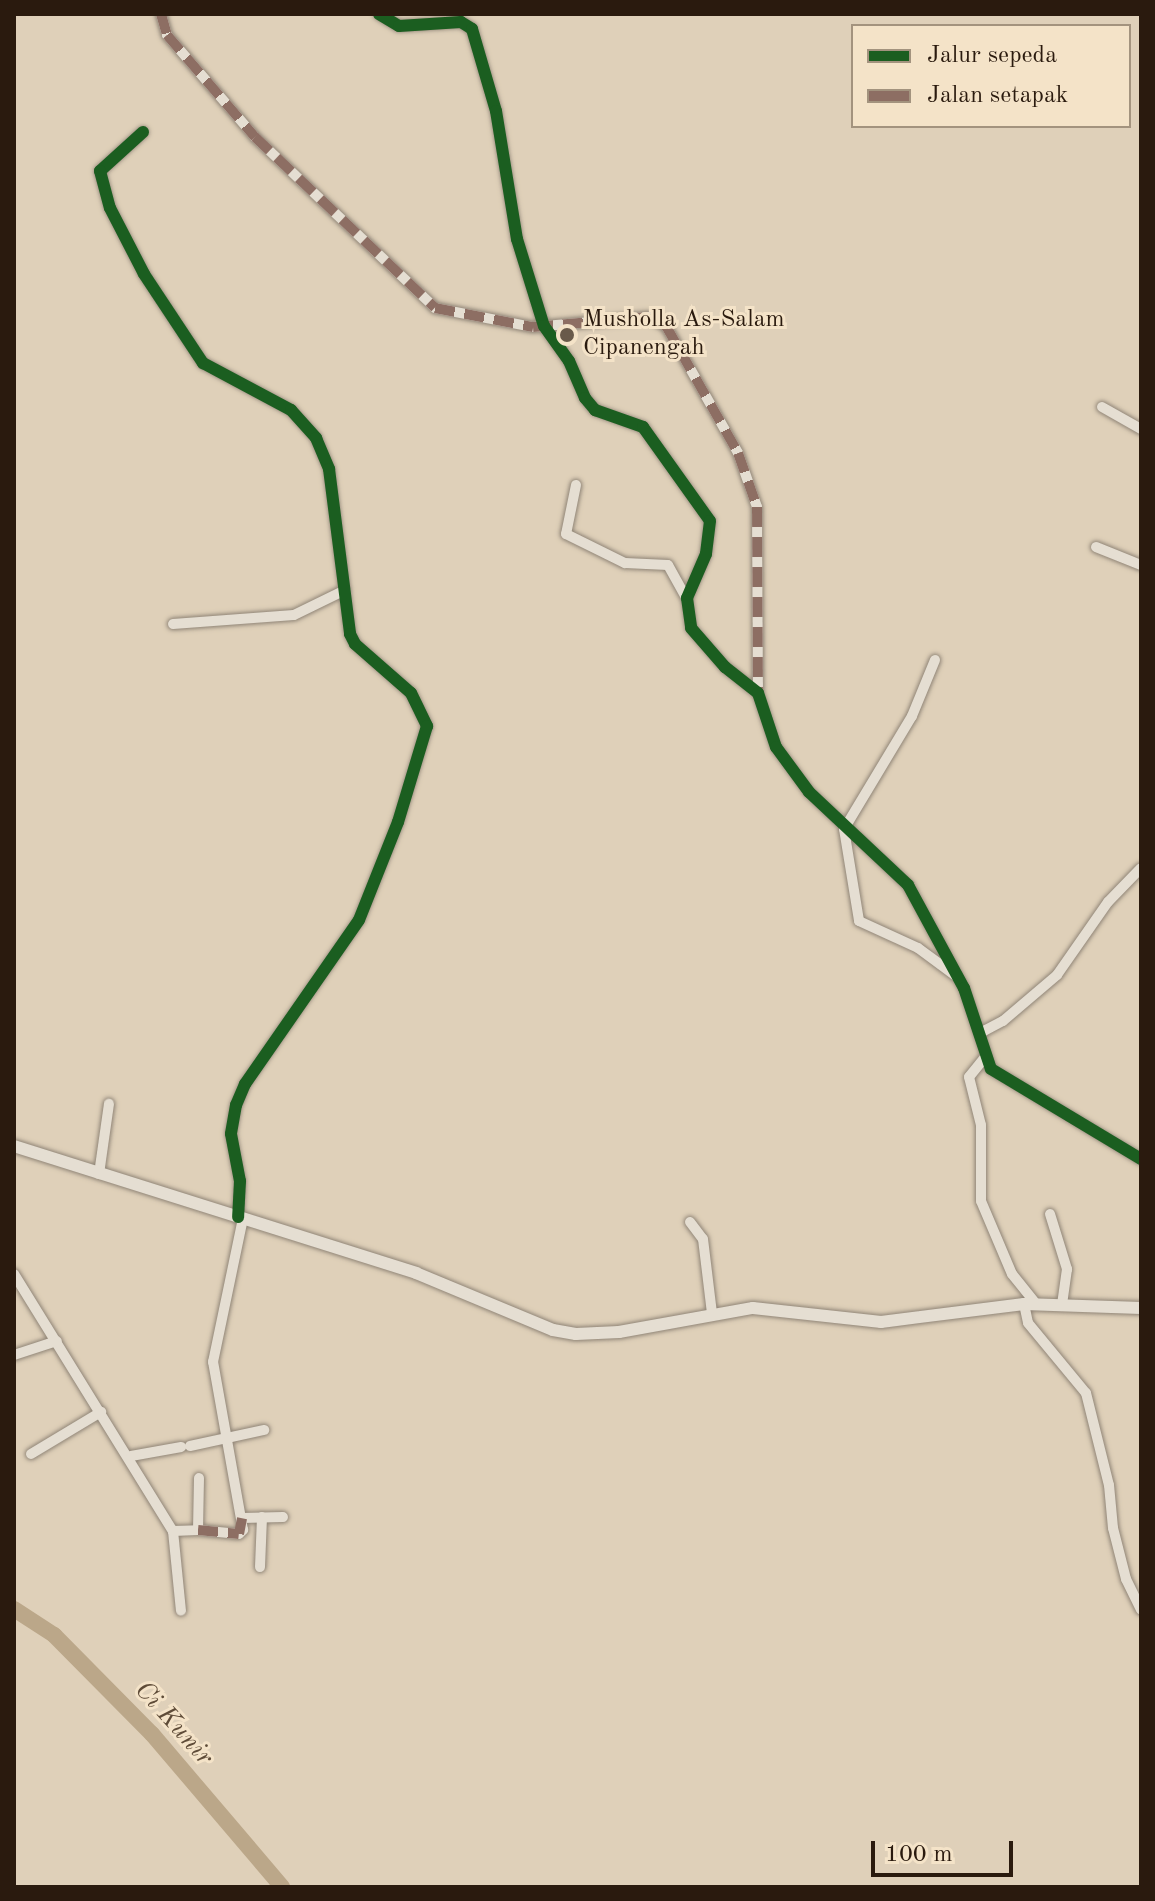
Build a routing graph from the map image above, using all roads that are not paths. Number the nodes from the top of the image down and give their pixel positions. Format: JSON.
{"nodes":[{"id":1,"x":161,"y":14,"type":"edge"},
{"id":2,"x":379,"y":14,"type":"edge"},
{"id":3,"x":143,"y":132,"type":"dead end"},
{"id":4,"x":542,"y":323,"type":"junction"},
{"id":5,"x":1102,"y":407,"type":"dead end"},
{"id":6,"x":1141,"y":429,"type":"edge"},
{"id":7,"x":576,"y":485,"type":"dead end"},
{"id":8,"x":1096,"y":547,"type":"dead end"},
{"id":9,"x":1141,"y":565,"type":"edge"},
{"id":10,"x":345,"y":590,"type":"junction"},
{"id":11,"x":687,"y":598,"type":"junction"},
{"id":12,"x":173,"y":624,"type":"dead end"},
{"id":13,"x":935,"y":660,"type":"dead end"},
{"id":14,"x":758,"y":693,"type":"junction"},
{"id":15,"x":844,"y":829,"type":"junction"},
{"id":16,"x":1141,"y":868,"type":"edge"},
{"id":17,"x":958,"y":978,"type":"junction"},
{"id":18,"x":980,"y":1033,"type":"junction"},
{"id":19,"x":986,"y":1056,"type":"junction"},
{"id":20,"x":109,"y":1104,"type":"dead end"},
{"id":21,"x":14,"y":1146,"type":"edge"},
{"id":22,"x":1141,"y":1159,"type":"edge"},
{"id":23,"x":99,"y":1174,"type":"junction"},
{"id":24,"x":1050,"y":1214,"type":"dead end"},
{"id":25,"x":240,"y":1218,"type":"junction"},
{"id":26,"x":690,"y":1222,"type":"dead end"},
{"id":27,"x":14,"y":1274,"type":"edge"},
{"id":28,"x":1030,"y":1304,"type":"junction"},
{"id":29,"x":1062,"y":1304,"type":"junction"},
{"id":30,"x":1141,"y":1308,"type":"edge"},
{"id":31,"x":712,"y":1313,"type":"junction"},
{"id":32,"x":57,"y":1341,"type":"junction"},
{"id":33,"x":14,"y":1355,"type":"edge"},
{"id":34,"x":101,"y":1412,"type":"junction"},
{"id":35,"x":264,"y":1430,"type":"dead end"},
{"id":36,"x":225,"y":1439,"type":"junction"},
{"id":37,"x":31,"y":1454,"type":"dead end"},
{"id":38,"x":131,"y":1456,"type":"junction"},
{"id":39,"x":199,"y":1478,"type":"dead end"},
{"id":40,"x":262,"y":1517,"type":"junction"},
{"id":41,"x":283,"y":1517,"type":"dead end"},
{"id":42,"x":242,"y":1518,"type":"junction"},
{"id":43,"x":198,"y":1530,"type":"junction"},
{"id":44,"x":173,"y":1531,"type":"junction"},
{"id":45,"x":260,"y":1567,"type":"dead end"},
{"id":46,"x":1141,"y":1610,"type":"edge"},
{"id":47,"x":181,"y":1611,"type":"dead end"}],
"edges":[{"from":1,"to":4,"type":"street"},
{"from":2,"to":4,"type":"street"},
{"from":3,"to":10,"type":"street"},
{"from":4,"to":11,"type":"street"},
{"from":4,"to":14,"type":"street"},
{"from":5,"to":6,"type":"street"},
{"from":7,"to":11,"type":"street"},
{"from":8,"to":9,"type":"street"},
{"from":10,"to":12,"type":"street"},
{"from":10,"to":25,"type":"street"},
{"from":11,"to":14,"type":"street"},
{"from":13,"to":15,"type":"street"},
{"from":14,"to":15,"type":"street"},
{"from":15,"to":17,"type":"street"},
{"from":15,"to":17,"type":"street"},
{"from":16,"to":18,"type":"street"},
{"from":17,"to":18,"type":"street"},
{"from":18,"to":19,"type":"street"},
{"from":19,"to":22,"type":"street"},
{"from":19,"to":28,"type":"street"},
{"from":20,"to":23,"type":"street"},
{"from":21,"to":23,"type":"street"},
{"from":23,"to":25,"type":"street"},
{"from":24,"to":29,"type":"street"},
{"from":25,"to":31,"type":"street"},
{"from":25,"to":36,"type":"street"},
{"from":26,"to":31,"type":"street"},
{"from":27,"to":32,"type":"street"},
{"from":28,"to":29,"type":"street"},
{"from":28,"to":31,"type":"street"},
{"from":28,"to":46,"type":"street"},
{"from":29,"to":30,"type":"street"},
{"from":32,"to":33,"type":"street"},
{"from":32,"to":34,"type":"street"},
{"from":34,"to":37,"type":"street"},
{"from":34,"to":38,"type":"street"},
{"from":35,"to":36,"type":"street"},
{"from":36,"to":38,"type":"street"},
{"from":36,"to":42,"type":"street"},
{"from":38,"to":44,"type":"street"},
{"from":39,"to":43,"type":"street"},
{"from":40,"to":41,"type":"street"},
{"from":40,"to":42,"type":"street"},
{"from":40,"to":45,"type":"street"},
{"from":42,"to":43,"type":"street"},
{"from":43,"to":44,"type":"street"},
{"from":44,"to":47,"type":"street"}]}
